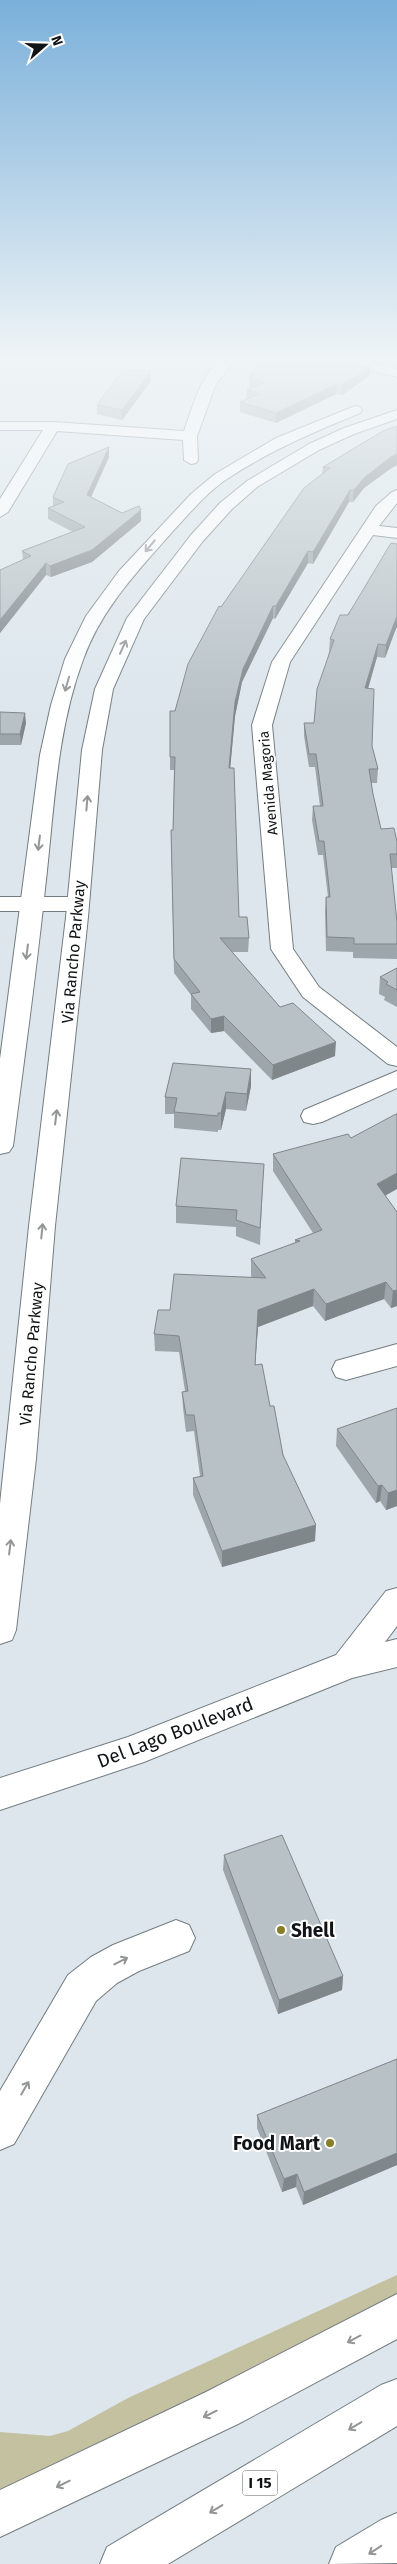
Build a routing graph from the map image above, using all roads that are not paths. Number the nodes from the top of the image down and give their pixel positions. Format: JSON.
{"nodes":[{"id":1,"x":22,"y":476,"type":"edge"},
{"id":2,"x":222,"y":476,"type":"edge"},
{"id":3,"x":266,"y":476,"type":"edge"},
{"id":4,"x":397,"y":495,"type":"edge"},
{"id":5,"x":0,"y":512,"type":"edge"},
{"id":6,"x":370,"y":530,"type":"junction"},
{"id":7,"x":397,"y":533,"type":"edge"},
{"id":8,"x":0,"y":904,"type":"edge"},
{"id":9,"x":32,"y":904,"type":"junction"},
{"id":10,"x":78,"y":904,"type":"junction"},
{"id":11,"x":397,"y":1059,"type":"edge"},
{"id":12,"x":397,"y":1079,"type":"edge"},
{"id":13,"x":313,"y":1116,"type":"dead end"},
{"id":14,"x":0,"y":1146,"type":"edge"},
{"id":15,"x":397,"y":1355,"type":"edge"},
{"id":16,"x":346,"y":1369,"type":"dead end"},
{"id":17,"x":397,"y":1601,"type":"edge"},
{"id":18,"x":0,"y":1630,"type":"edge"},
{"id":19,"x":397,"y":1632,"type":"edge"},
{"id":20,"x":397,"y":1653,"type":"edge"},
{"id":21,"x":348,"y":1665,"type":"junction"},
{"id":22,"x":0,"y":1794,"type":"edge"},
{"id":23,"x":176,"y":1938,"type":"dead end"},
{"id":24,"x":0,"y":2130,"type":"edge"},
{"id":25,"x":397,"y":2316,"type":"edge"},
{"id":26,"x":397,"y":2401,"type":"edge"},
{"id":27,"x":0,"y":2514,"type":"edge"},
{"id":28,"x":397,"y":2536,"type":"edge"},
{"id":29,"x":124,"y":2564,"type":"edge"},
{"id":30,"x":353,"y":2564,"type":"edge"}],
"edges":[{"from":1,"to":5,"type":"main road"},
{"from":2,"to":9,"type":"main road","one_way":true},
{"from":10,"to":3,"type":"main road","name":"Via Rancho Parkway","one_way":true},
{"from":4,"to":6,"type":"main road","name":"Avenida Magoria"},
{"from":6,"to":7,"type":"main road"},
{"from":6,"to":11,"type":"main road","name":"Avenida Magoria"},
{"from":8,"to":9,"type":"main road"},
{"from":9,"to":10,"type":"main road"},
{"from":9,"to":14,"type":"main road","one_way":true},
{"from":18,"to":10,"type":"main road","name":"Via Rancho Parkway","one_way":true},
{"from":12,"to":13,"type":"main road"},
{"from":15,"to":16,"type":"main road"},
{"from":17,"to":21,"type":"main road"},
{"from":19,"to":21,"type":"main road"},
{"from":20,"to":21,"type":"main road","name":"Del Lago Boulevard"},
{"from":21,"to":22,"type":"main road","name":"Del Lago Boulevard"},
{"from":24,"to":23,"type":"main road","one_way":true},
{"from":25,"to":27,"type":"main road","one_way":true},
{"from":26,"to":29,"type":"main road","number":"I 15","one_way":true},
{"from":28,"to":30,"type":"main road","one_way":true}]}
